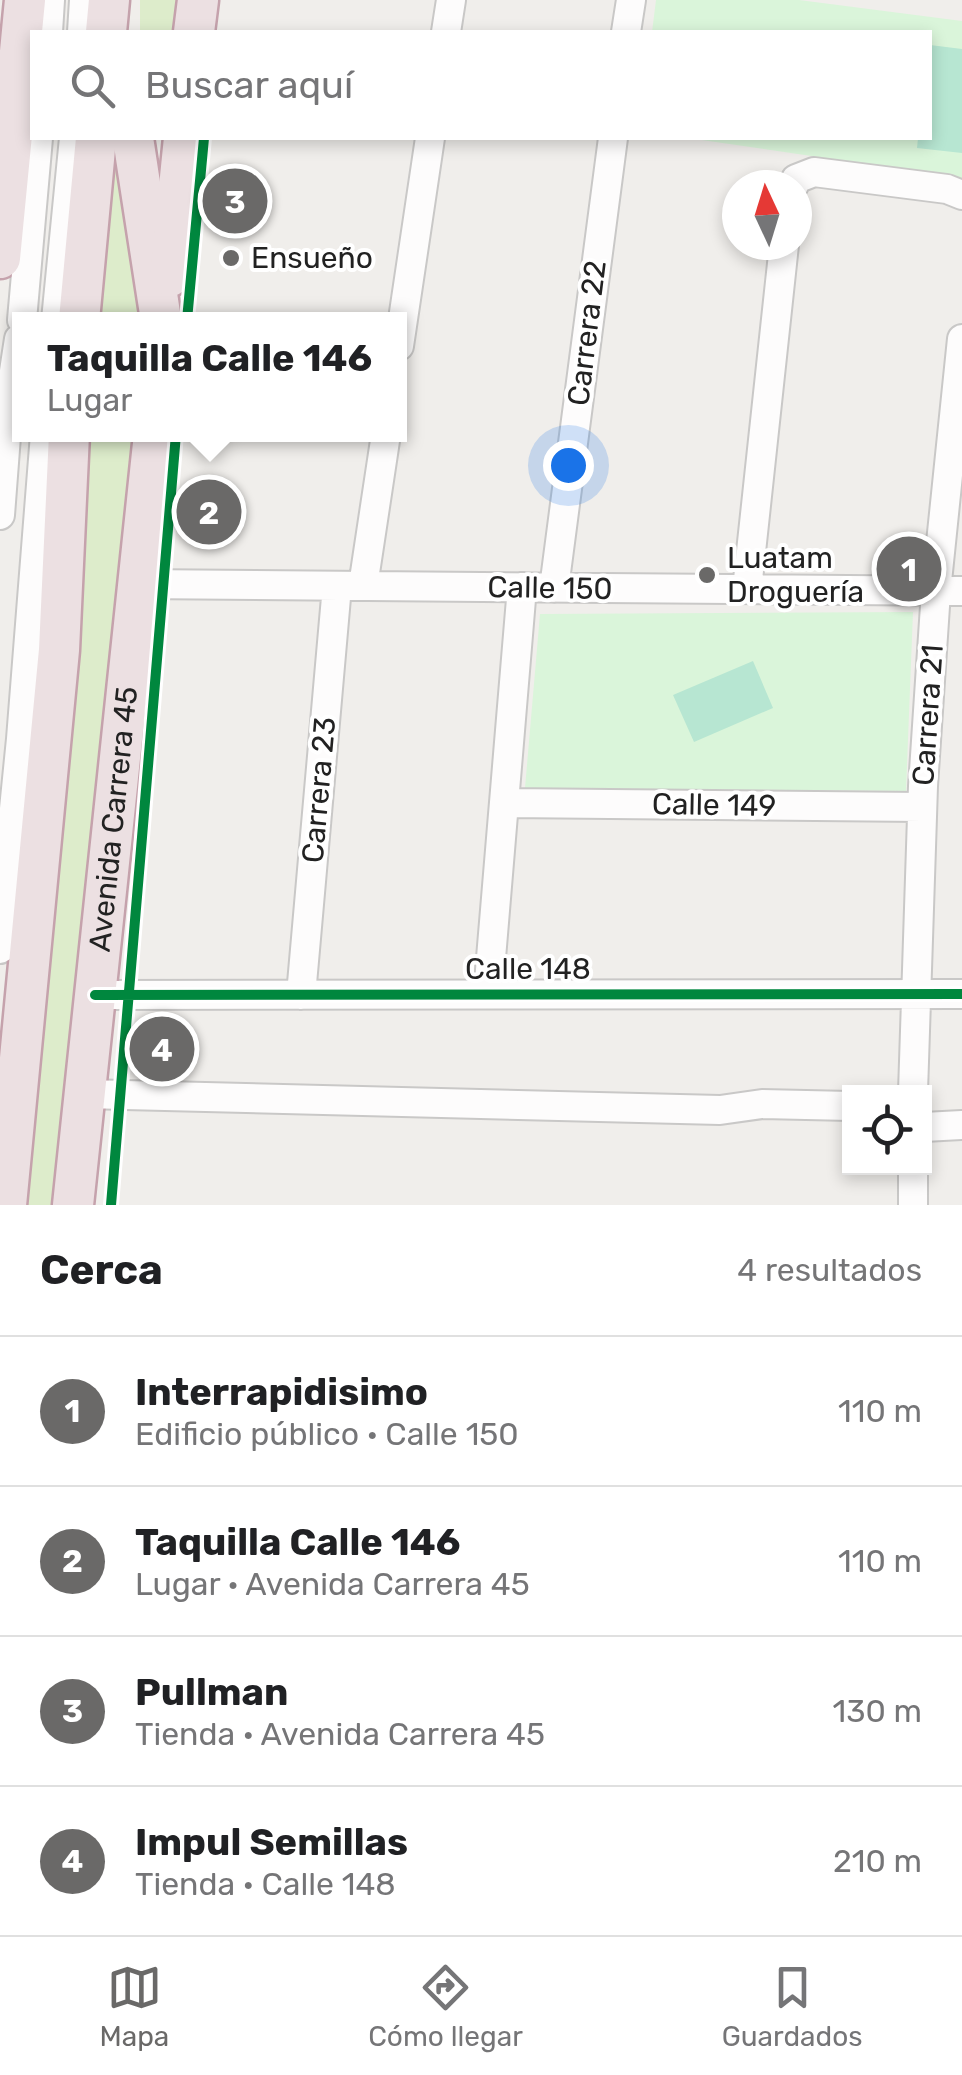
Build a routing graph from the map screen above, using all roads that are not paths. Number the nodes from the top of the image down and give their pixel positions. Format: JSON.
{"nodes":[{"id":1,"x":25,"y":0,"type":"edge"},
{"id":2,"x":50,"y":0,"type":"edge"},
{"id":3,"x":84,"y":0,"type":"edge"},
{"id":4,"x":109,"y":0,"type":"edge"},
{"id":5,"x":124,"y":0,"type":"edge"},
{"id":6,"x":198,"y":0,"type":"edge"},
{"id":7,"x":451,"y":0,"type":"edge"},
{"id":8,"x":630,"y":0,"type":"edge"},
{"id":9,"x":48,"y":30,"type":"edge"},
{"id":10,"x":82,"y":30,"type":"edge"},
{"id":11,"x":106,"y":30,"type":"edge"},
{"id":12,"x":126,"y":30,"type":"edge"},
{"id":13,"x":194,"y":30,"type":"edge"},
{"id":14,"x":446,"y":30,"type":"edge"},
{"id":15,"x":626,"y":30,"type":"edge"},
{"id":16,"x":38,"y":140,"type":"edge"},
{"id":17,"x":74,"y":140,"type":"edge"},
{"id":18,"x":96,"y":140,"type":"edge"},
{"id":19,"x":133,"y":140,"type":"edge"},
{"id":20,"x":184,"y":140,"type":"edge"},
{"id":21,"x":430,"y":140,"type":"edge"},
{"id":22,"x":613,"y":140,"type":"edge"},
{"id":23,"x":812,"y":173,"type":"edge"},
{"id":24,"x":962,"y":195,"type":"edge"},
{"id":25,"x":0,"y":258,"type":"edge"},
{"id":26,"x":782,"y":260,"type":"edge"},
{"id":27,"x":23,"y":312,"type":"edge"},
{"id":28,"x":57,"y":312,"type":"edge"},
{"id":29,"x":80,"y":312,"type":"edge"},
{"id":30,"x":162,"y":312,"type":"edge"},
{"id":31,"x":164,"y":312,"type":"edge"},
{"id":32,"x":404,"y":312,"type":"edge"},
{"id":33,"x":962,"y":340,"type":"edge"},
{"id":34,"x":12,"y":384,"type":"edge"},
{"id":35,"x":44,"y":442,"type":"edge"},
{"id":36,"x":68,"y":442,"type":"edge"},
{"id":37,"x":153,"y":442,"type":"edge"},
{"id":38,"x":384,"y":442,"type":"edge"},
{"id":39,"x":0,"y":515,"type":"edge"},
{"id":40,"x":138,"y":584,"type":"junction"},
{"id":41,"x":350,"y":586,"type":"junction"},
{"id":42,"x":522,"y":588,"type":"junction"},
{"id":43,"x":554,"y":588,"type":"junction"},
{"id":44,"x":747,"y":590,"type":"junction"},
{"id":45,"x":949,"y":591,"type":"edge"},
{"id":46,"x":506,"y":803,"type":"junction"},
{"id":47,"x":922,"y":807,"type":"junction"},
{"id":48,"x":0,"y":949,"type":"edge"},
{"id":49,"x":95,"y":994,"type":"junction"},
{"id":50,"x":301,"y":994,"type":"junction"},
{"id":51,"x":488,"y":994,"type":"junction"},
{"id":52,"x":916,"y":994,"type":"junction"},
{"id":53,"x":962,"y":994,"type":"edge"},
{"id":54,"x":913,"y":1085,"type":"edge"},
{"id":55,"x":84,"y":1094,"type":"junction"},
{"id":56,"x":842,"y":1106,"type":"edge"},
{"id":57,"x":962,"y":1125,"type":"edge"},
{"id":58,"x":932,"y":1127,"type":"edge"},
{"id":59,"x":913,"y":1175,"type":"edge"},
{"id":60,"x":6,"y":1205,"type":"edge"},
{"id":61,"x":73,"y":1205,"type":"edge"},
{"id":62,"x":913,"y":1205,"type":"edge"}],
"edges":[{"from":1,"to":25,"type":"highway"},
{"from":2,"to":9,"type":"street"},
{"from":3,"to":10,"type":"street"},
{"from":4,"to":11,"type":"highway"},
{"from":5,"to":12,"type":"highway"},
{"from":6,"to":13,"type":"highway"},
{"from":7,"to":14,"type":"street"},
{"from":8,"to":15,"type":"street"},
{"from":16,"to":27,"type":"street"},
{"from":17,"to":28,"type":"street"},
{"from":18,"to":29,"type":"highway"},
{"from":19,"to":30,"type":"highway"},
{"from":20,"to":31,"type":"highway"},
{"from":21,"to":32,"type":"street"},
{"from":22,"to":43,"type":"street","name":"Carrera 22"},
{"from":23,"to":24,"type":"street"},
{"from":26,"to":44,"type":"street"},
{"from":33,"to":45,"type":"street","name":"Carrera 21"},
{"from":34,"to":39,"type":"street"},
{"from":35,"to":48,"type":"street"},
{"from":36,"to":60,"type":"highway"},
{"from":37,"to":40,"type":"highway","name":"Avenida Carrera 45"},
{"from":38,"to":41,"type":"street","name":"Carrera 23"},
{"from":40,"to":41,"type":"street","name":"Calle 150"},
{"from":40,"to":49,"type":"highway","name":"Avenida Carrera 45"},
{"from":41,"to":42,"type":"street","name":"Calle 150"},
{"from":41,"to":50,"type":"street","name":"Carrera 23"},
{"from":42,"to":43,"type":"street","name":"Calle 150"},
{"from":42,"to":46,"type":"street"},
{"from":43,"to":44,"type":"street","name":"Calle 150"},
{"from":44,"to":45,"type":"street","name":"Calle 150"},
{"from":45,"to":47,"type":"street","name":"Carrera 21"},
{"from":46,"to":47,"type":"street","name":"Calle 149"},
{"from":46,"to":51,"type":"street"},
{"from":47,"to":52,"type":"street","name":"Carrera 21"},
{"from":49,"to":50,"type":"street","name":"Calle 148"},
{"from":49,"to":55,"type":"highway","name":"Avenida Carrera 45"},
{"from":50,"to":51,"type":"street","name":"Calle 148"},
{"from":51,"to":52,"type":"street","name":"Calle 148"},
{"from":52,"to":53,"type":"street","name":"Calle 148"},
{"from":52,"to":54,"type":"street","name":"Carrera 21"},
{"from":55,"to":56,"type":"street"},
{"from":55,"to":61,"type":"highway","name":"Avenida Carrera 45"},
{"from":57,"to":58,"type":"street"},
{"from":59,"to":62,"type":"street"}]}
